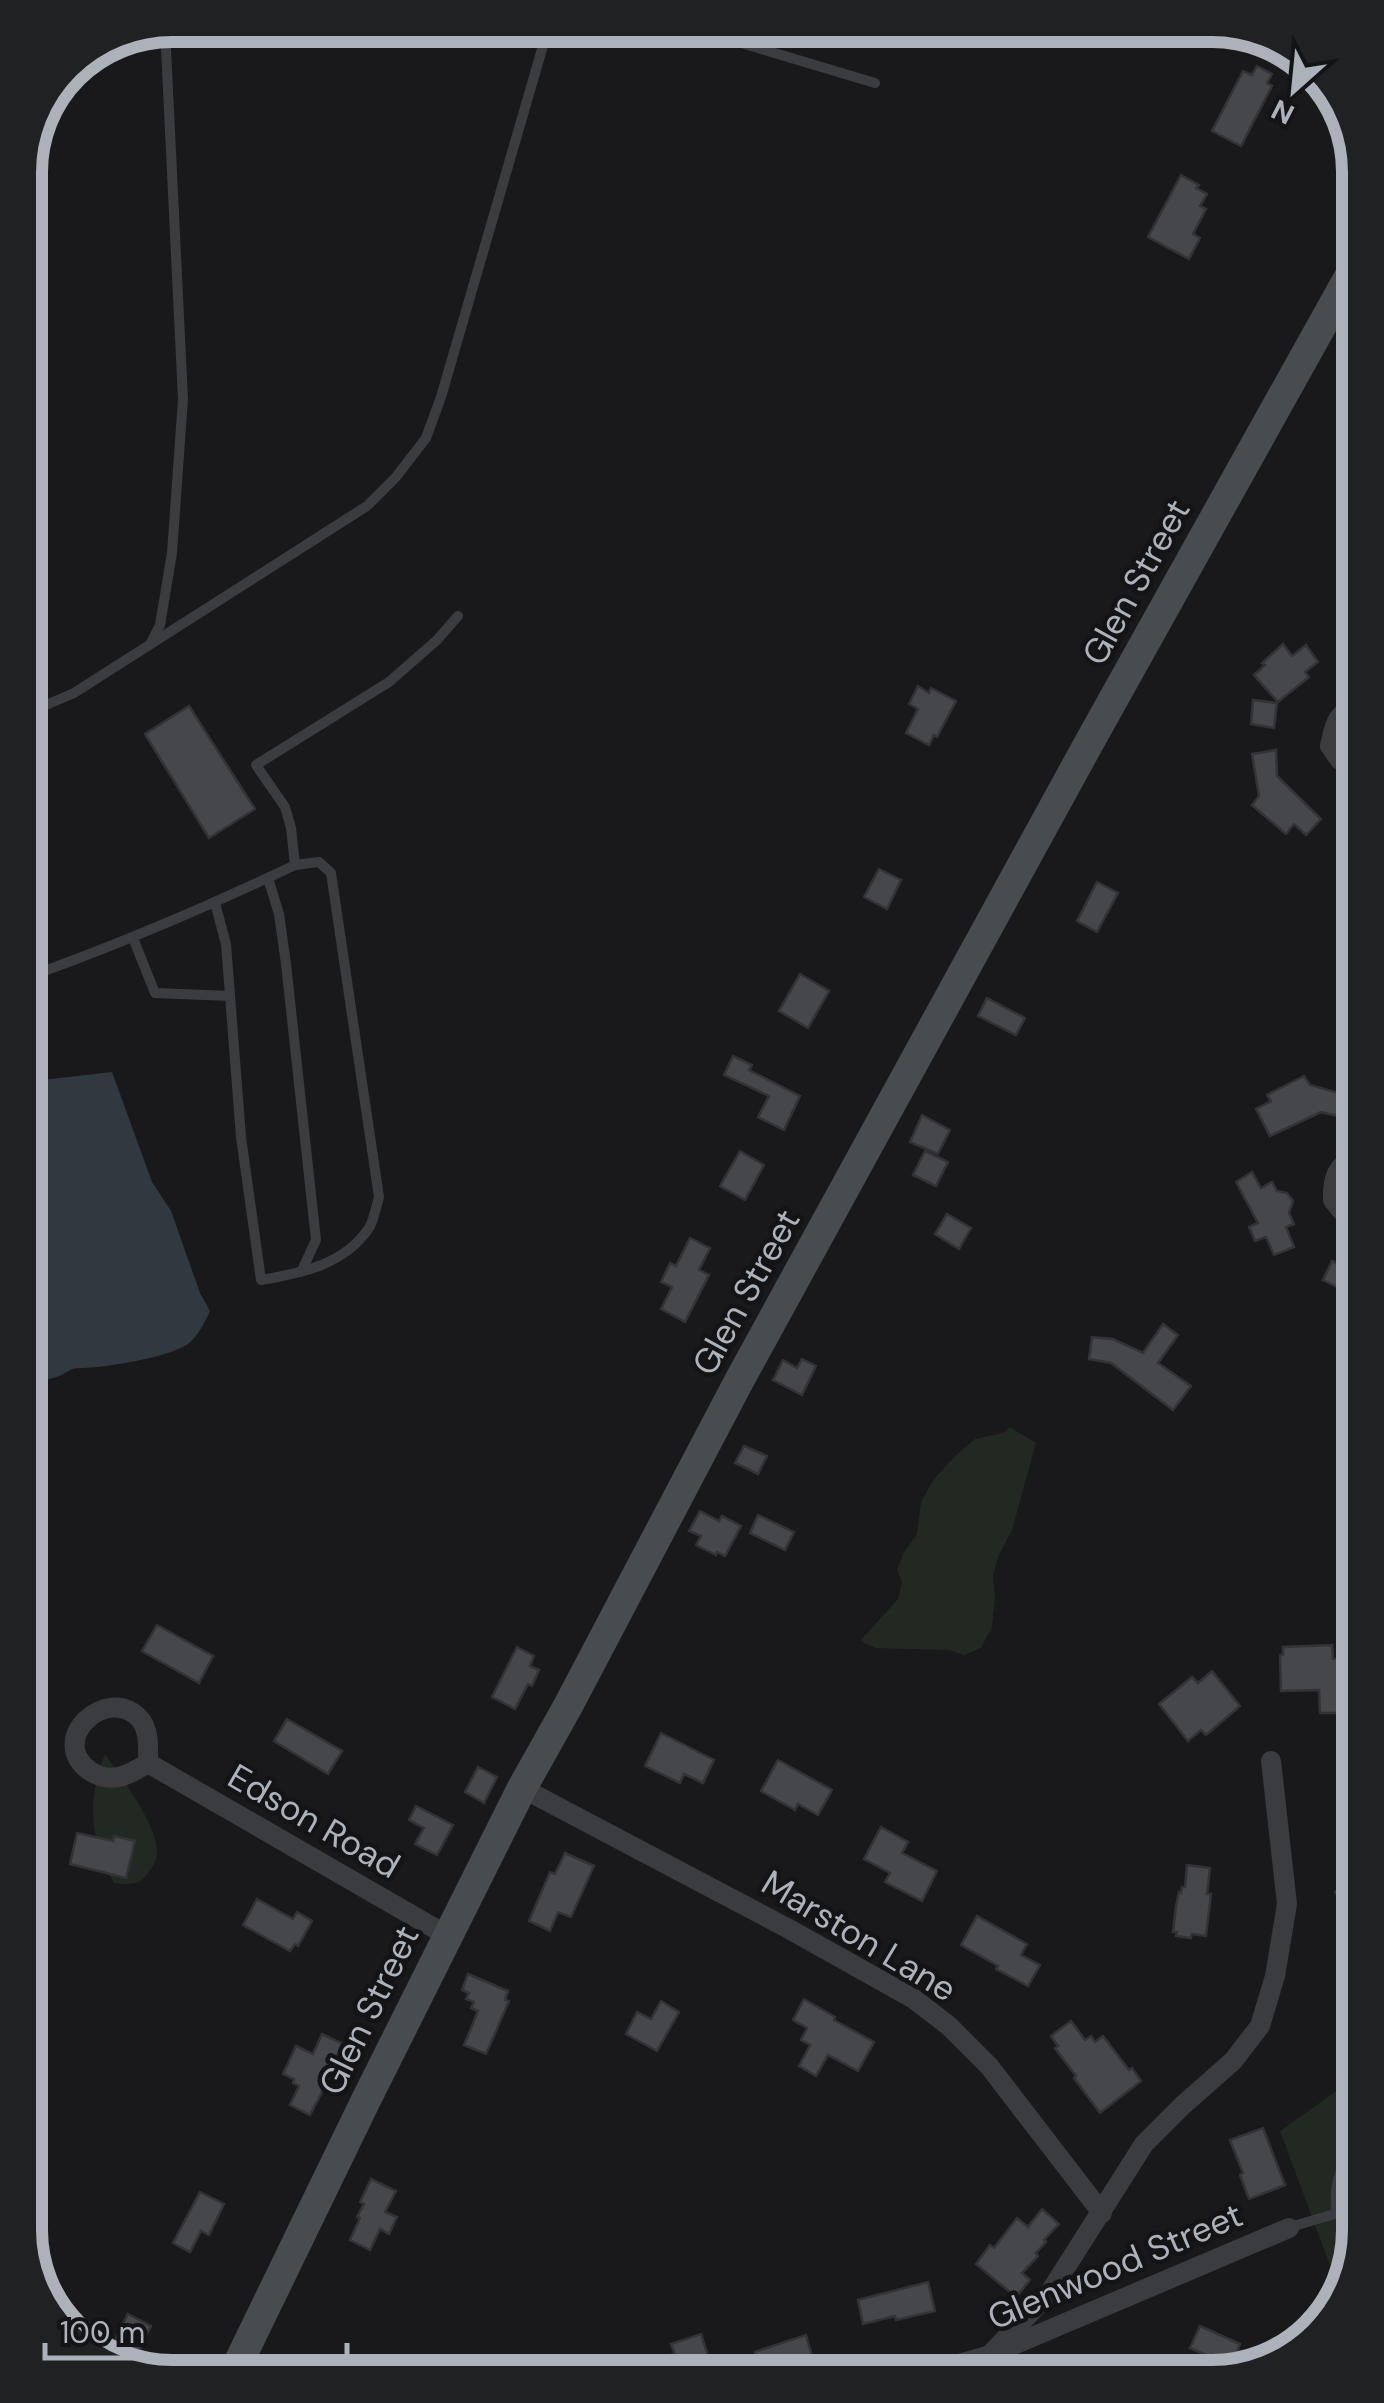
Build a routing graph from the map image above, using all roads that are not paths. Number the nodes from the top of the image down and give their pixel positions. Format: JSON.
{"nodes":[{"id":1,"x":543,"y":42,"type":"edge"},
{"id":2,"x":166,"y":43,"type":"edge"},
{"id":3,"x":740,"y":43,"type":"edge"},
{"id":4,"x":875,"y":83,"type":"dead end"},
{"id":5,"x":1342,"y":312,"type":"edge"},
{"id":6,"x":458,"y":616,"type":"dead end"},
{"id":7,"x":151,"y":644,"type":"junction"},
{"id":8,"x":43,"y":706,"type":"edge"},
{"id":9,"x":1342,"y":715,"type":"edge"},
{"id":10,"x":1342,"y":761,"type":"edge"},
{"id":11,"x":295,"y":865,"type":"junction"},
{"id":12,"x":268,"y":878,"type":"junction"},
{"id":13,"x":216,"y":903,"type":"junction"},
{"id":14,"x":133,"y":938,"type":"junction"},
{"id":15,"x":43,"y":971,"type":"edge"},
{"id":16,"x":230,"y":996,"type":"junction"},
{"id":17,"x":1342,"y":1165,"type":"edge"},
{"id":18,"x":1342,"y":1210,"type":"edge"},
{"id":19,"x":301,"y":1272,"type":"junction"},
{"id":20,"x":1271,"y":1761,"type":"dead end"},
{"id":21,"x":148,"y":1763,"type":"dead end"},
{"id":22,"x":522,"y":1788,"type":"junction"},
{"id":23,"x":448,"y":1936,"type":"junction"},
{"id":24,"x":1342,"y":2167,"type":"edge"},
{"id":25,"x":1342,"y":2211,"type":"edge"},
{"id":26,"x":1336,"y":2212,"type":"junction"},
{"id":27,"x":1102,"y":2213,"type":"junction"},
{"id":28,"x":1288,"y":2228,"type":"joint"},
{"id":29,"x":990,"y":2355,"type":"junction"},
{"id":30,"x":240,"y":2360,"type":"edge"},
{"id":31,"x":972,"y":2360,"type":"edge"}],
"edges":[{"from":1,"to":7,"type":"lane"},
{"from":2,"to":7,"type":"lane"},
{"from":3,"to":4,"type":"lane"},
{"from":5,"to":22,"type":"street","name":"Glen Street"},
{"from":6,"to":11,"type":"lane"},
{"from":7,"to":8,"type":"lane"},
{"from":9,"to":10,"type":"street"},
{"from":11,"to":12,"type":"lane"},
{"from":11,"to":19,"type":"lane"},
{"from":12,"to":13,"type":"lane"},
{"from":12,"to":19,"type":"lane"},
{"from":13,"to":14,"type":"lane"},
{"from":13,"to":16,"type":"lane"},
{"from":14,"to":15,"type":"lane"},
{"from":14,"to":16,"type":"lane"},
{"from":16,"to":19,"type":"lane"},
{"from":17,"to":18,"type":"street"},
{"from":20,"to":27,"type":"street"},
{"from":21,"to":23,"type":"street","name":"Edson Road"},
{"from":22,"to":23,"type":"street","name":"Glen Street"},
{"from":22,"to":27,"type":"street","name":"Marston Lane"},
{"from":23,"to":30,"type":"street","name":"Glen Street"},
{"from":24,"to":26,"type":"lane"},
{"from":25,"to":26,"type":"lane"},
{"from":26,"to":28,"type":"lane"},
{"from":27,"to":29,"type":"street"},
{"from":28,"to":29,"type":"street","name":"Glenwood Street"},
{"from":29,"to":31,"type":"street","name":"Glenwood Street"}]}
